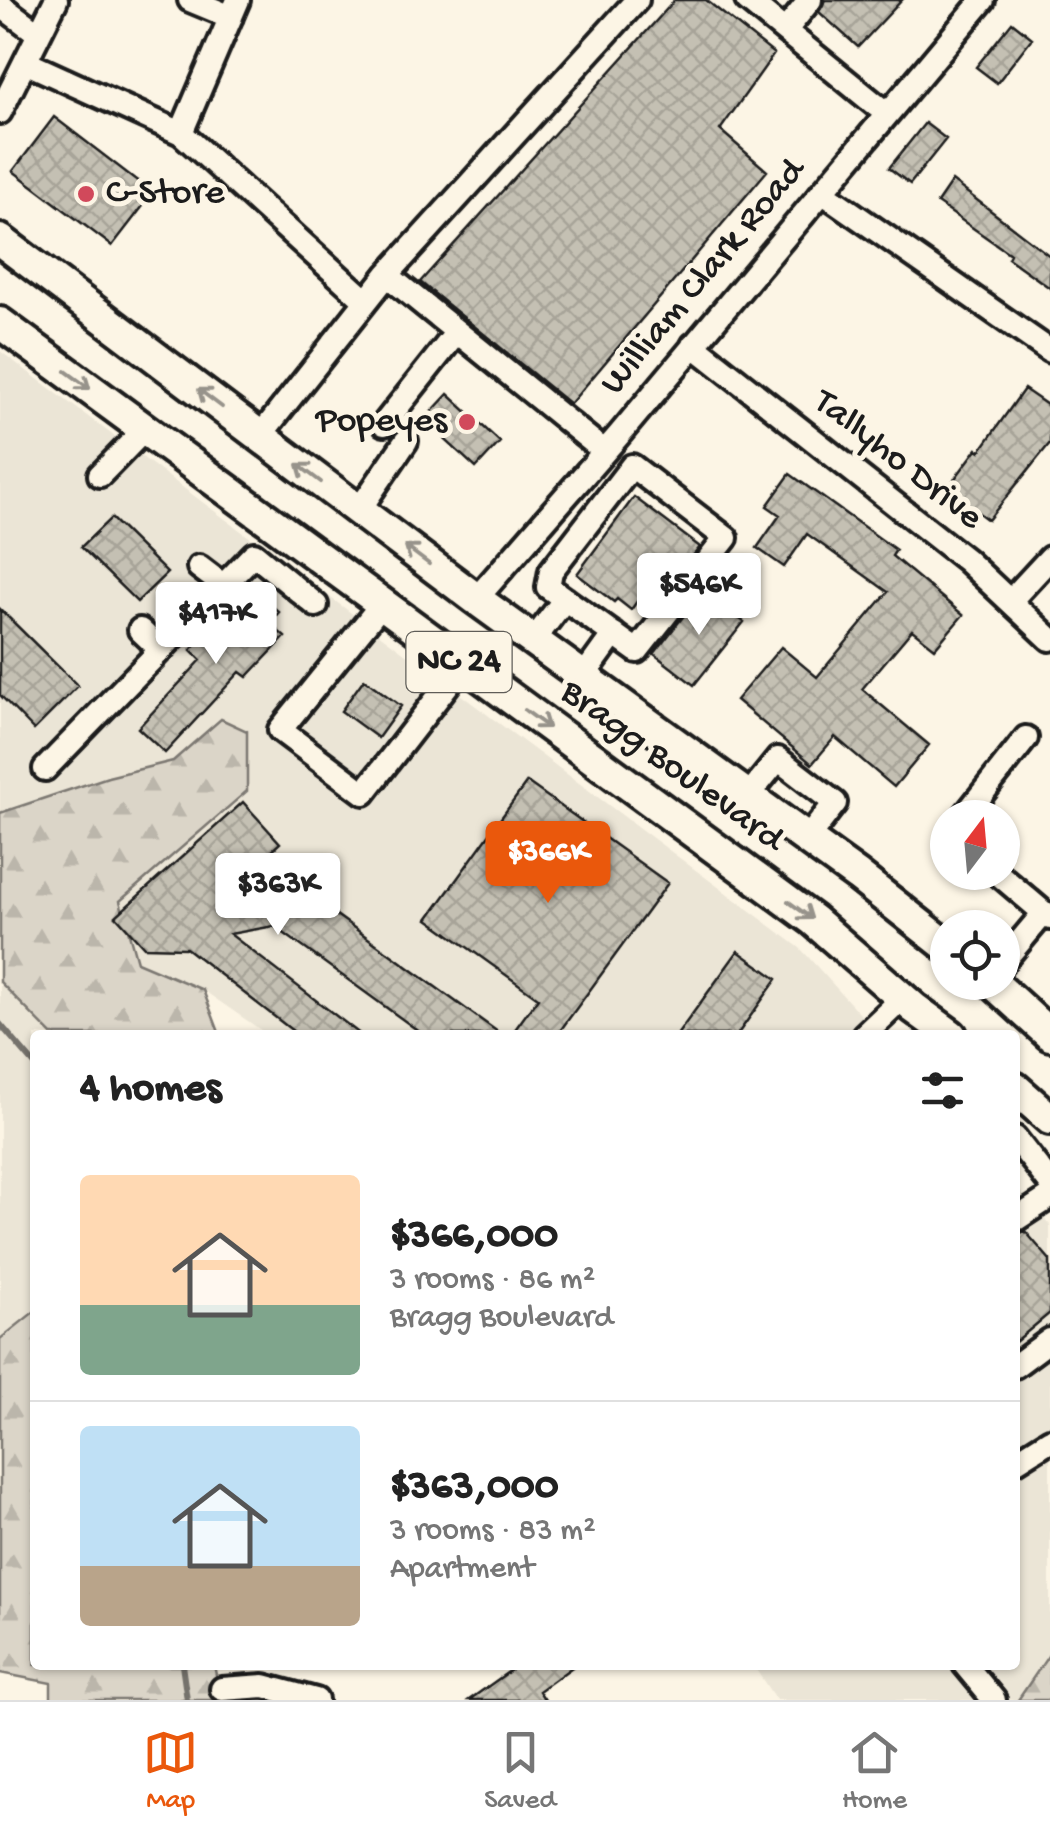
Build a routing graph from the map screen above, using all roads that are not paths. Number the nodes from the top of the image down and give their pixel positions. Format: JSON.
{"nodes":[{"id":1,"x":56,"y":0,"type":"edge"},
{"id":2,"x":190,"y":0,"type":"edge"},
{"id":3,"x":747,"y":0,"type":"edge"},
{"id":4,"x":810,"y":0,"type":"edge"},
{"id":5,"x":982,"y":0,"type":"edge"},
{"id":6,"x":633,"y":1,"type":"edge"},
{"id":7,"x":0,"y":5,"type":"edge"},
{"id":8,"x":235,"y":8,"type":"edge"},
{"id":9,"x":785,"y":31,"type":"junction"},
{"id":10,"x":39,"y":34,"type":"junction"},
{"id":11,"x":25,"y":62,"type":"junction"},
{"id":12,"x":0,"y":112,"type":"edge"},
{"id":13,"x":887,"y":114,"type":"junction"},
{"id":14,"x":181,"y":132,"type":"junction"},
{"id":15,"x":822,"y":192,"type":"junction"},
{"id":16,"x":0,"y":240,"type":"edge"},
{"id":17,"x":387,"y":275,"type":"junction"},
{"id":18,"x":366,"y":301,"type":"junction"},
{"id":19,"x":0,"y":322,"type":"edge"},
{"id":20,"x":457,"y":332,"type":"junction"},
{"id":21,"x":694,"y":345,"type":"junction"},
{"id":22,"x":1050,"y":351,"type":"edge"},
{"id":23,"x":384,"y":424,"type":"dead end"},
{"id":24,"x":144,"y":429,"type":"junction"},
{"id":25,"x":260,"y":436,"type":"junction"},
{"id":26,"x":406,"y":441,"type":"dead end"},
{"id":27,"x":606,"y":449,"type":"junction"},
{"id":28,"x":632,"y":466,"type":"junction"},
{"id":29,"x":100,"y":475,"type":"dead end"},
{"id":30,"x":359,"y":510,"type":"junction"},
{"id":31,"x":548,"y":515,"type":"junction"},
{"id":32,"x":578,"y":537,"type":"junction"},
{"id":33,"x":313,"y":554,"type":"junction"},
{"id":34,"x":1050,"y":558,"type":"edge"},
{"id":35,"x":198,"y":568,"type":"dead end"},
{"id":36,"x":289,"y":582,"type":"junction"},
{"id":37,"x":224,"y":586,"type":"junction"},
{"id":38,"x":476,"y":599,"type":"junction"},
{"id":39,"x":565,"y":599,"type":"junction"},
{"id":40,"x":1011,"y":600,"type":"junction"},
{"id":41,"x":316,"y":605,"type":"dead end"},
{"id":42,"x":381,"y":605,"type":"junction"},
{"id":43,"x":140,"y":630,"type":"dead end"},
{"id":44,"x":614,"y":634,"type":"junction"},
{"id":45,"x":1050,"y":638,"type":"edge"},
{"id":46,"x":533,"y":640,"type":"junction"},
{"id":47,"x":161,"y":650,"type":"junction"},
{"id":48,"x":463,"y":665,"type":"junction"},
{"id":49,"x":582,"y":677,"type":"junction"},
{"id":50,"x":1026,"y":738,"type":"dead end"},
{"id":51,"x":44,"y":769,"type":"dead end"},
{"id":52,"x":748,"y":796,"type":"junction"},
{"id":53,"x":977,"y":800,"type":"edge"},
{"id":54,"x":807,"y":839,"type":"junction"},
{"id":55,"x":1017,"y":890,"type":"edge"},
{"id":56,"x":1047,"y":915,"type":"edge"},
{"id":57,"x":930,"y":933,"type":"edge"},
{"id":58,"x":1020,"y":943,"type":"edge"},
{"id":59,"x":1012,"y":1000,"type":"edge"},
{"id":60,"x":908,"y":1003,"type":"junction"},
{"id":61,"x":871,"y":1030,"type":"edge"},
{"id":62,"x":931,"y":1030,"type":"edge"},
{"id":63,"x":944,"y":1030,"type":"edge"},
{"id":64,"x":1050,"y":1034,"type":"edge"},
{"id":65,"x":1020,"y":1092,"type":"edge"},
{"id":66,"x":1050,"y":1118,"type":"edge"},
{"id":67,"x":1020,"y":1144,"type":"edge"},
{"id":68,"x":1050,"y":1183,"type":"edge"},
{"id":69,"x":1050,"y":1197,"type":"edge"},
{"id":70,"x":1020,"y":1217,"type":"edge"},
{"id":71,"x":1050,"y":1340,"type":"edge"},
{"id":72,"x":1020,"y":1362,"type":"edge"},
{"id":73,"x":1050,"y":1440,"type":"edge"},
{"id":74,"x":1020,"y":1459,"type":"edge"},
{"id":75,"x":969,"y":1670,"type":"edge"},
{"id":76,"x":222,"y":1689,"type":"dead end"},
{"id":77,"x":316,"y":1700,"type":"edge"},
{"id":78,"x":994,"y":1700,"type":"edge"}],
"edges":[{"from":1,"to":10,"type":"street"},
{"from":2,"to":8,"type":"street"},
{"from":3,"to":9,"type":"street"},
{"from":4,"to":9,"type":"street"},
{"from":5,"to":13,"type":"street","name":"William Clark Road"},
{"from":6,"to":17,"type":"street"},
{"from":7,"to":10,"type":"street"},
{"from":8,"to":14,"type":"street"},
{"from":9,"to":13,"type":"street"},
{"from":10,"to":11,"type":"street"},
{"from":11,"to":12,"type":"street"},
{"from":11,"to":14,"type":"street"},
{"from":13,"to":15,"type":"street","name":"William Clark Road"},
{"from":14,"to":18,"type":"street"},
{"from":15,"to":21,"type":"street","name":"William Clark Road"},
{"from":15,"to":22,"type":"street"},
{"from":25,"to":16,"type":"main road","name":"Bragg Boulevard","number":"NC 24","one_way":true},
{"from":17,"to":18,"type":"street"},
{"from":17,"to":20,"type":"street"},
{"from":18,"to":25,"type":"street"},
{"from":19,"to":24,"type":"main road","name":"Bragg Boulevard","number":"NC 24","one_way":true},
{"from":20,"to":23,"type":"street"},
{"from":20,"to":27,"type":"street"},
{"from":21,"to":27,"type":"street","name":"William Clark Road"},
{"from":21,"to":40,"type":"street","name":"Tallyho Drive"},
{"from":24,"to":29,"type":"street"},
{"from":24,"to":33,"type":"main road","name":"Bragg Boulevard","number":"NC 24"},
{"from":30,"to":25,"type":"main road","name":"Bragg Boulevard","number":"NC 24","one_way":true},
{"from":26,"to":30,"type":"street"},
{"from":27,"to":28,"type":"street"},
{"from":27,"to":31,"type":"street","name":"William Clark Road"},
{"from":28,"to":32,"type":"street"},
{"from":28,"to":44,"type":"street"},
{"from":38,"to":30,"type":"main road","name":"Bragg Boulevard","number":"NC 24","one_way":true},
{"from":31,"to":32,"type":"street"},
{"from":31,"to":38,"type":"street","name":"William Clark Road"},
{"from":32,"to":39,"type":"street"},
{"from":33,"to":36,"type":"street"},
{"from":33,"to":42,"type":"main road","name":"Bragg Boulevard","number":"NC 24"},
{"from":34,"to":40,"type":"street"},
{"from":35,"to":37,"type":"street"},
{"from":36,"to":37,"type":"street"},
{"from":36,"to":41,"type":"street"},
{"from":37,"to":47,"type":"street"},
{"from":38,"to":46,"type":"main road","name":"Bragg Boulevard","number":"NC 24"},
{"from":39,"to":44,"type":"street"},
{"from":39,"to":46,"type":"street"},
{"from":40,"to":45,"type":"street","name":"Tallyho Drive"},
{"from":42,"to":48,"type":"main road","name":"Bragg Boulevard","number":"NC 24"},
{"from":42,"to":48,"type":"street"},
{"from":43,"to":47,"type":"street"},
{"from":44,"to":49,"type":"street"},
{"from":46,"to":49,"type":"main road","name":"Bragg Boulevard","number":"NC 24"},
{"from":47,"to":51,"type":"street"},
{"from":48,"to":60,"type":"main road","name":"Bragg Boulevard","number":"NC 24","one_way":true},
{"from":49,"to":52,"type":"main road","name":"Bragg Boulevard","number":"NC 24"},
{"from":50,"to":53,"type":"street"},
{"from":52,"to":54,"type":"main road","name":"Bragg Boulevard","number":"NC 24"},
{"from":52,"to":54,"type":"street"},
{"from":54,"to":57,"type":"main road","name":"Bragg Boulevard","number":"NC 24"},
{"from":55,"to":56,"type":"street"},
{"from":56,"to":58,"type":"street"},
{"from":59,"to":64,"type":"main road"},
{"from":60,"to":61,"type":"street"},
{"from":60,"to":62,"type":"street"},
{"from":60,"to":63,"type":"main road","name":"Bragg Boulevard","number":"NC 24"},
{"from":65,"to":66,"type":"main road"},
{"from":67,"to":68,"type":"street"},
{"from":69,"to":70,"type":"street"},
{"from":71,"to":72,"type":"street"},
{"from":73,"to":74,"type":"street"},
{"from":75,"to":78,"type":"street"},
{"from":76,"to":77,"type":"street"}]}
